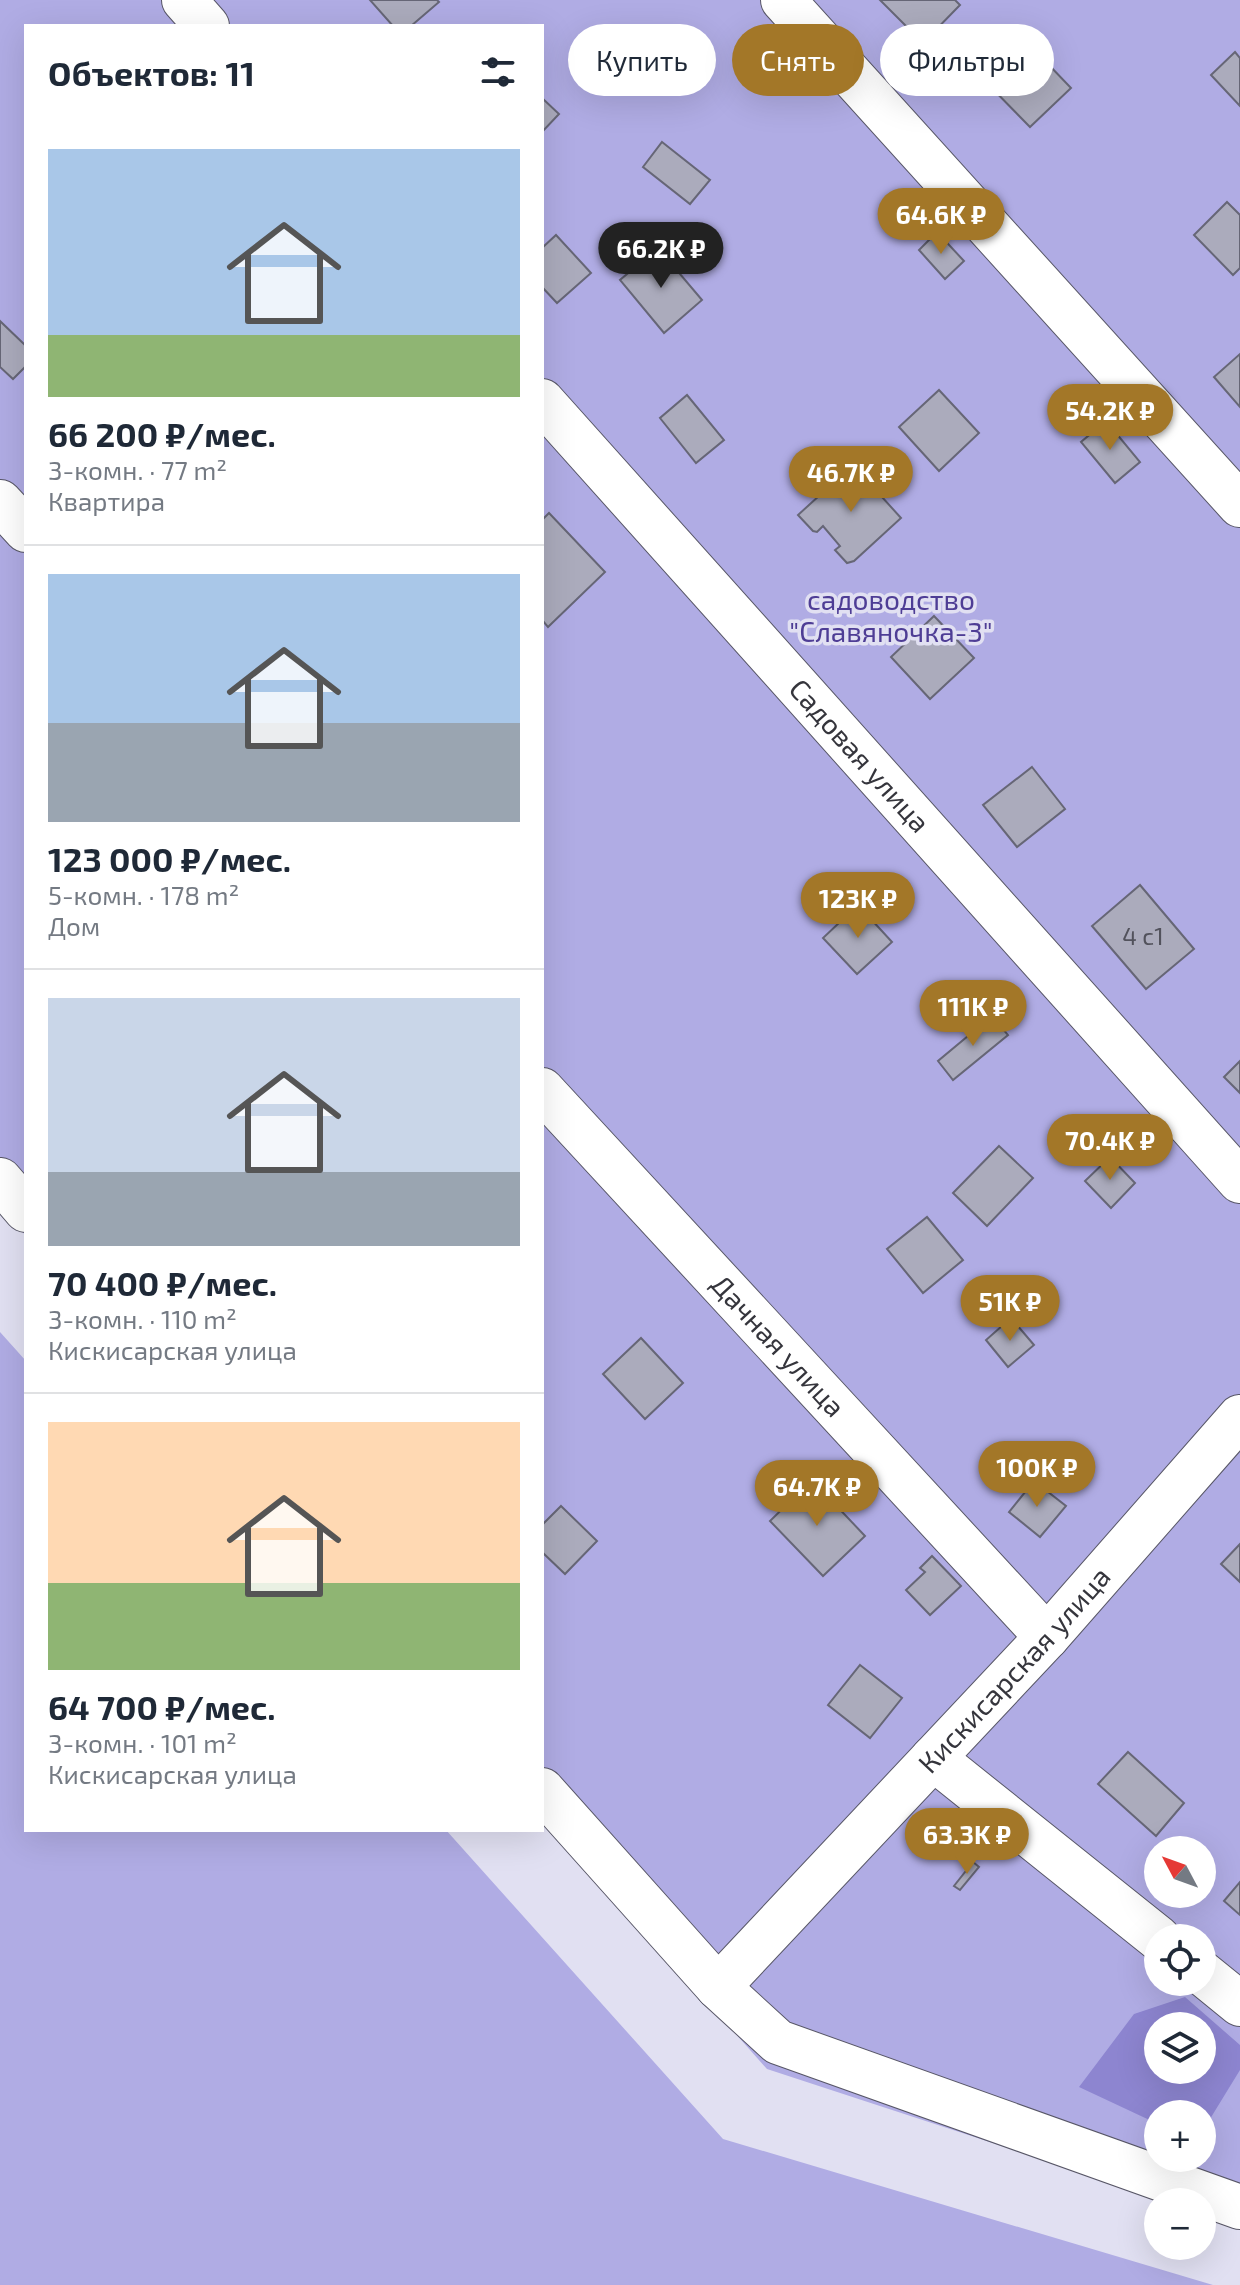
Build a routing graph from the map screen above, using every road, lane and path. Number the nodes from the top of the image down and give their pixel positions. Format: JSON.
{"nodes":[{"id":1,"x":184,"y":0,"type":"edge"},
{"id":2,"x":783,"y":0,"type":"edge"},
{"id":3,"x":205,"y":24,"type":"edge"},
{"id":4,"x":544,"y":403,"type":"edge"},
{"id":5,"x":0,"y":502,"type":"edge"},
{"id":6,"x":1240,"y":505,"type":"edge"},
{"id":7,"x":24,"y":528,"type":"edge"},
{"id":8,"x":544,"y":1092,"type":"edge"},
{"id":9,"x":0,"y":1180,"type":"edge"},
{"id":10,"x":1240,"y":1181,"type":"edge"},
{"id":11,"x":24,"y":1208,"type":"edge"},
{"id":12,"x":1239,"y":1419,"type":"edge"},
{"id":13,"x":1047,"y":1637,"type":"junction"},
{"id":14,"x":933,"y":1758,"type":"junction"},
{"id":15,"x":544,"y":1792,"type":"edge"},
{"id":16,"x":1144,"y":1927,"type":"edge"},
{"id":17,"x":1216,"y":1984,"type":"edge"},
{"id":18,"x":718,"y":1987,"type":"junction"},
{"id":19,"x":1240,"y":2004,"type":"edge"},
{"id":20,"x":1240,"y":2207,"type":"edge"}],
"edges":[{"from":1,"to":3,"type":"street"},
{"from":2,"to":6,"type":"street"},
{"from":4,"to":10,"type":"street","name":"Садовая улица"},
{"from":5,"to":7,"type":"street"},
{"from":8,"to":13,"type":"street","name":"Дачная улица"},
{"from":9,"to":11,"type":"street"},
{"from":12,"to":13,"type":"street","name":"Кискисарская улица"},
{"from":13,"to":14,"type":"street","name":"Кискисарская улица"},
{"from":14,"to":16,"type":"street"},
{"from":14,"to":18,"type":"street","name":"Кискисарская улица"},
{"from":15,"to":18,"type":"street"},
{"from":17,"to":19,"type":"street"},
{"from":18,"to":20,"type":"street"}]}
